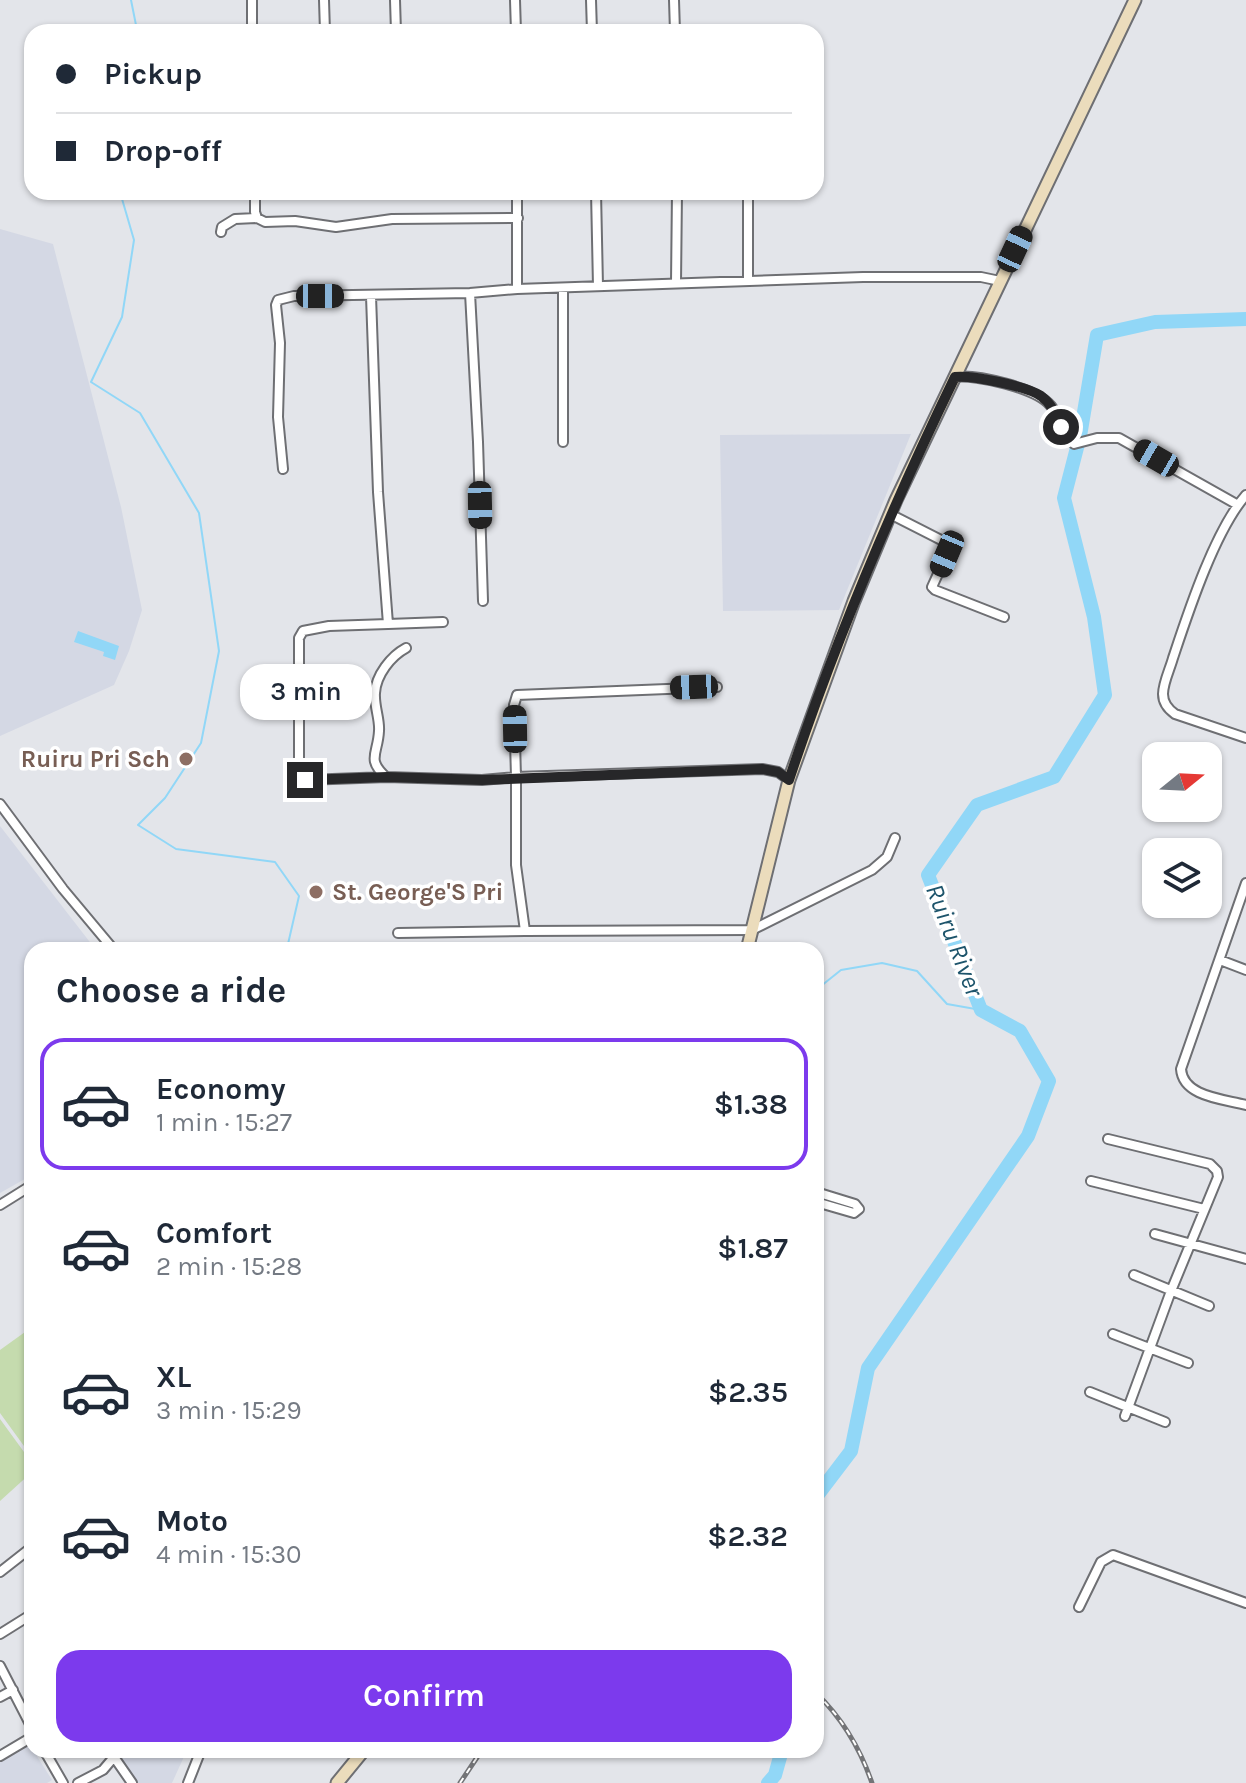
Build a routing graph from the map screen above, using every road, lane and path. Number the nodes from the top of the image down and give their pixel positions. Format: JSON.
{"nodes":[{"id":1,"x":252,"y":0,"type":"edge"},
{"id":2,"x":324,"y":0,"type":"edge"},
{"id":3,"x":395,"y":0,"type":"edge"},
{"id":4,"x":515,"y":0,"type":"edge"},
{"id":5,"x":591,"y":0,"type":"edge"},
{"id":6,"x":674,"y":0,"type":"edge"},
{"id":7,"x":1135,"y":0,"type":"edge"},
{"id":8,"x":252,"y":24,"type":"edge"},
{"id":9,"x":325,"y":24,"type":"edge"},
{"id":10,"x":396,"y":24,"type":"edge"},
{"id":11,"x":516,"y":24,"type":"edge"},
{"id":12,"x":592,"y":24,"type":"edge"},
{"id":13,"x":675,"y":24,"type":"edge"},
{"id":14,"x":254,"y":200,"type":"edge"},
{"id":15,"x":517,"y":200,"type":"edge"},
{"id":16,"x":596,"y":200,"type":"edge"},
{"id":17,"x":677,"y":200,"type":"edge"},
{"id":18,"x":748,"y":200,"type":"edge"},
{"id":19,"x":257,"y":218,"type":"junction"},
{"id":20,"x":518,"y":218,"type":"junction"},
{"id":21,"x":221,"y":232,"type":"dead end"},
{"id":22,"x":748,"y":281,"type":"junction"},
{"id":23,"x":1000,"y":281,"type":"junction"},
{"id":24,"x":676,"y":283,"type":"junction"},
{"id":25,"x":598,"y":286,"type":"junction"},
{"id":26,"x":563,"y":288,"type":"junction"},
{"id":27,"x":517,"y":289,"type":"junction"},
{"id":28,"x":470,"y":293,"type":"junction"},
{"id":29,"x":371,"y":296,"type":"junction"},
{"id":30,"x":955,"y":377,"type":"junction"},
{"id":31,"x":563,"y":442,"type":"dead end"},
{"id":32,"x":283,"y":469,"type":"dead end"},
{"id":33,"x":1246,"y":495,"type":"edge"},
{"id":34,"x":1238,"y":505,"type":"junction"},
{"id":35,"x":890,"y":514,"type":"junction"},
{"id":36,"x":483,"y":601,"type":"dead end"},
{"id":37,"x":1004,"y":617,"type":"dead end"},
{"id":38,"x":443,"y":622,"type":"dead end"},
{"id":39,"x":388,"y":624,"type":"junction"},
{"id":40,"x":406,"y":648,"type":"dead end"},
{"id":41,"x":717,"y":687,"type":"dead end"},
{"id":42,"x":1246,"y":738,"type":"edge"},
{"id":43,"x":387,"y":777,"type":"junction"},
{"id":44,"x":516,"y":777,"type":"junction"},
{"id":45,"x":789,"y":780,"type":"junction"},
{"id":46,"x":0,"y":804,"type":"edge"},
{"id":47,"x":895,"y":838,"type":"dead end"},
{"id":48,"x":1246,"y":883,"type":"edge"},
{"id":49,"x":752,"y":930,"type":"junction"},
{"id":50,"x":525,"y":931,"type":"junction"},
{"id":51,"x":398,"y":933,"type":"dead end"},
{"id":52,"x":107,"y":942,"type":"edge"},
{"id":53,"x":749,"y":942,"type":"edge"},
{"id":54,"x":1220,"y":960,"type":"junction"},
{"id":55,"x":1246,"y":970,"type":"edge"},
{"id":56,"x":1246,"y":1105,"type":"edge"},
{"id":57,"x":1108,"y":1139,"type":"dead end"},
{"id":58,"x":1091,"y":1181,"type":"dead end"},
{"id":59,"x":24,"y":1190,"type":"edge"},
{"id":60,"x":824,"y":1194,"type":"edge"},
{"id":61,"x":824,"y":1204,"type":"edge"},
{"id":62,"x":0,"y":1205,"type":"edge"},
{"id":63,"x":1204,"y":1209,"type":"junction"},
{"id":64,"x":1155,"y":1234,"type":"dead end"},
{"id":65,"x":1189,"y":1245,"type":"junction"},
{"id":66,"x":1246,"y":1259,"type":"edge"},
{"id":67,"x":1134,"y":1275,"type":"dead end"},
{"id":68,"x":1171,"y":1291,"type":"junction"},
{"id":69,"x":1209,"y":1306,"type":"dead end"},
{"id":70,"x":1113,"y":1334,"type":"dead end"},
{"id":71,"x":1149,"y":1349,"type":"junction"},
{"id":72,"x":1188,"y":1363,"type":"dead end"},
{"id":73,"x":1090,"y":1392,"type":"dead end"},
{"id":74,"x":1127,"y":1412,"type":"junction"},
{"id":75,"x":1165,"y":1422,"type":"dead end"},
{"id":76,"x":24,"y":1553,"type":"edge"},
{"id":77,"x":0,"y":1572,"type":"edge"},
{"id":78,"x":1246,"y":1603,"type":"edge"},
{"id":79,"x":1079,"y":1607,"type":"dead end"},
{"id":80,"x":24,"y":1621,"type":"edge"},
{"id":81,"x":0,"y":1634,"type":"edge"},
{"id":82,"x":0,"y":1666,"type":"edge"},
{"id":83,"x":13,"y":1690,"type":"junction"},
{"id":84,"x":0,"y":1697,"type":"edge"},
{"id":85,"x":24,"y":1712,"type":"edge"},
{"id":86,"x":24,"y":1742,"type":"edge"},
{"id":87,"x":0,"y":1756,"type":"edge"},
{"id":88,"x":48,"y":1758,"type":"edge"},
{"id":89,"x":110,"y":1758,"type":"edge"},
{"id":90,"x":116,"y":1758,"type":"edge"},
{"id":91,"x":198,"y":1758,"type":"edge"},
{"id":92,"x":357,"y":1758,"type":"edge"},
{"id":93,"x":58,"y":1781,"type":"edge"},
{"id":94,"x":78,"y":1783,"type":"edge"},
{"id":95,"x":132,"y":1783,"type":"edge"},
{"id":96,"x":188,"y":1783,"type":"edge"},
{"id":97,"x":337,"y":1783,"type":"edge"}],
"edges":[{"from":1,"to":8,"type":"street"},
{"from":2,"to":9,"type":"street"},
{"from":3,"to":10,"type":"street"},
{"from":4,"to":11,"type":"street"},
{"from":5,"to":12,"type":"street"},
{"from":6,"to":13,"type":"street"},
{"from":7,"to":23,"type":"main road"},
{"from":14,"to":19,"type":"street"},
{"from":15,"to":20,"type":"street"},
{"from":16,"to":25,"type":"street"},
{"from":17,"to":24,"type":"street"},
{"from":18,"to":22,"type":"street"},
{"from":19,"to":20,"type":"street"},
{"from":19,"to":21,"type":"street"},
{"from":20,"to":27,"type":"street"},
{"from":22,"to":23,"type":"street"},
{"from":22,"to":24,"type":"street"},
{"from":23,"to":30,"type":"main road"},
{"from":24,"to":25,"type":"street"},
{"from":25,"to":26,"type":"street"},
{"from":26,"to":27,"type":"street"},
{"from":26,"to":31,"type":"street"},
{"from":27,"to":28,"type":"street"},
{"from":28,"to":29,"type":"street"},
{"from":28,"to":36,"type":"street"},
{"from":29,"to":32,"type":"street"},
{"from":29,"to":39,"type":"street"},
{"from":30,"to":34,"type":"street"},
{"from":30,"to":35,"type":"main road"},
{"from":33,"to":34,"type":"street"},
{"from":34,"to":42,"type":"street"},
{"from":35,"to":37,"type":"street"},
{"from":35,"to":45,"type":"main road"},
{"from":38,"to":39,"type":"street"},
{"from":39,"to":43,"type":"street"},
{"from":40,"to":43,"type":"street"},
{"from":41,"to":44,"type":"street"},
{"from":43,"to":44,"type":"street"},
{"from":44,"to":45,"type":"street"},
{"from":44,"to":50,"type":"street"},
{"from":45,"to":49,"type":"main road"},
{"from":46,"to":52,"type":"street"},
{"from":47,"to":49,"type":"street"},
{"from":48,"to":54,"type":"street"},
{"from":49,"to":50,"type":"street"},
{"from":49,"to":53,"type":"main road"},
{"from":50,"to":51,"type":"street"},
{"from":54,"to":55,"type":"street"},
{"from":54,"to":56,"type":"street"},
{"from":57,"to":63,"type":"street"},
{"from":58,"to":63,"type":"street"},
{"from":59,"to":62,"type":"street"},
{"from":60,"to":61,"type":"street"},
{"from":63,"to":65,"type":"street"},
{"from":64,"to":65,"type":"street"},
{"from":65,"to":66,"type":"street"},
{"from":65,"to":68,"type":"street"},
{"from":67,"to":68,"type":"street"},
{"from":68,"to":69,"type":"street"},
{"from":68,"to":71,"type":"street"},
{"from":70,"to":71,"type":"street"},
{"from":71,"to":72,"type":"street"},
{"from":71,"to":74,"type":"street"},
{"from":73,"to":74,"type":"street"},
{"from":74,"to":75,"type":"street"},
{"from":76,"to":77,"type":"street"},
{"from":78,"to":79,"type":"street"},
{"from":80,"to":81,"type":"street"},
{"from":82,"to":83,"type":"street"},
{"from":83,"to":84,"type":"street"},
{"from":83,"to":85,"type":"street"},
{"from":86,"to":87,"type":"street"},
{"from":88,"to":93,"type":"street"},
{"from":89,"to":94,"type":"street"},
{"from":90,"to":95,"type":"street"},
{"from":91,"to":96,"type":"street"},
{"from":92,"to":97,"type":"main road"}]}
